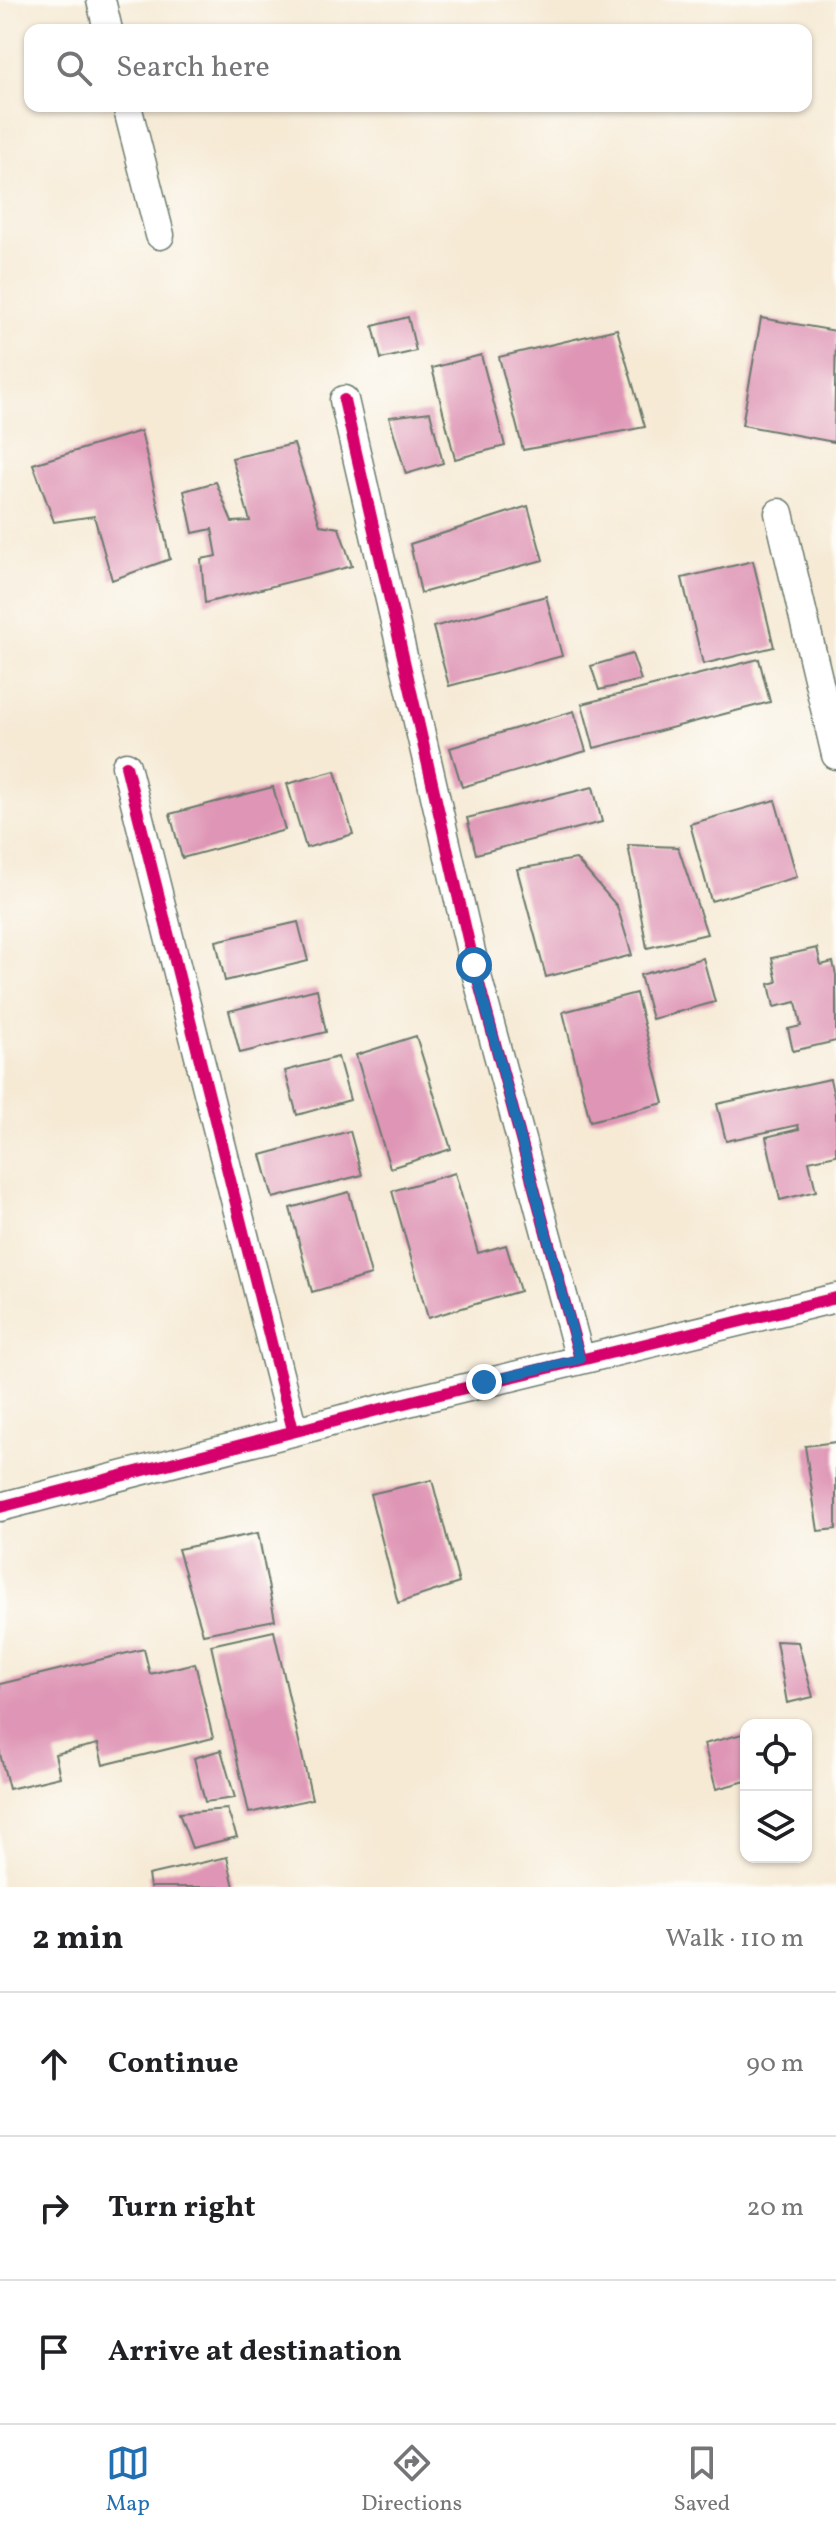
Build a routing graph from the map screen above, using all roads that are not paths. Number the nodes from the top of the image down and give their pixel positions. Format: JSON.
{"nodes":[{"id":1,"x":101,"y":0,"type":"edge"},
{"id":2,"x":107,"y":24,"type":"edge"},
{"id":3,"x":129,"y":112,"type":"edge"},
{"id":4,"x":160,"y":235,"type":"dead end"},
{"id":5,"x":344,"y":400,"type":"dead end"},
{"id":6,"x":779,"y":513,"type":"dead end"},
{"id":7,"x":836,"y":755,"type":"edge"},
{"id":8,"x":126,"y":766,"type":"dead end"},
{"id":9,"x":836,"y":1298,"type":"edge"},
{"id":10,"x":580,"y":1359,"type":"junction"},
{"id":11,"x":293,"y":1430,"type":"junction"},
{"id":12,"x":0,"y":1507,"type":"edge"}],
"edges":[{"from":1,"to":2,"type":"street"},
{"from":3,"to":4,"type":"street"},
{"from":5,"to":10,"type":"street"},
{"from":6,"to":7,"type":"street"},
{"from":8,"to":11,"type":"street"},
{"from":9,"to":10,"type":"street"},
{"from":10,"to":11,"type":"street"},
{"from":11,"to":12,"type":"street"}]}
